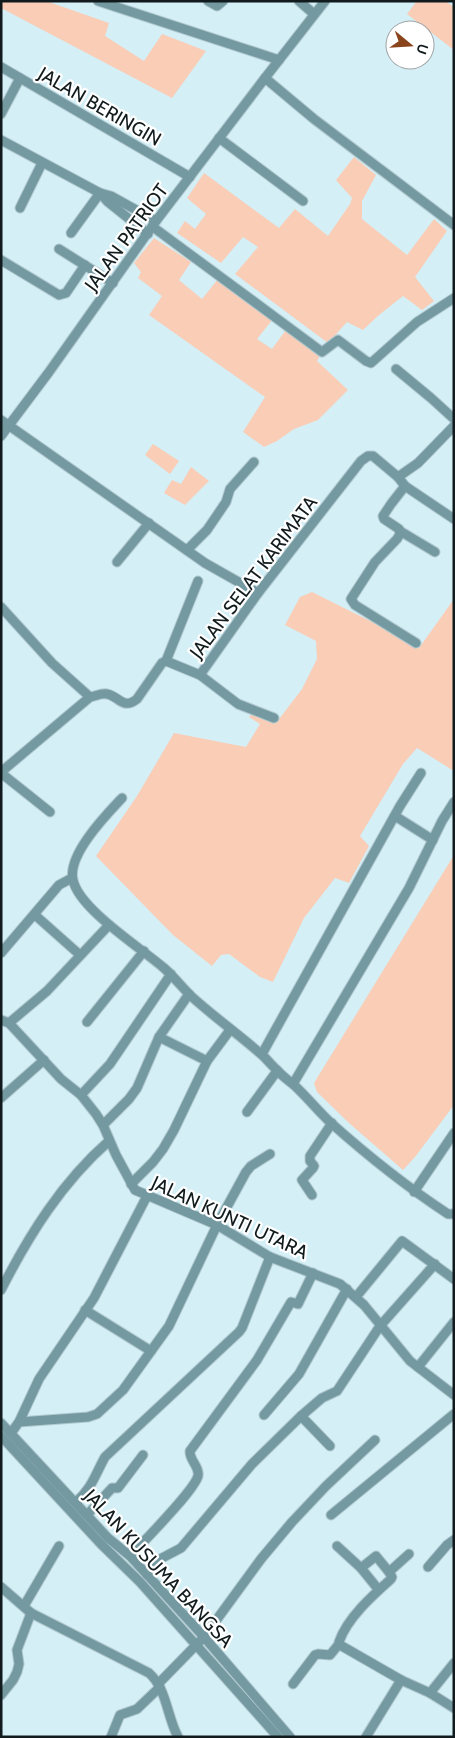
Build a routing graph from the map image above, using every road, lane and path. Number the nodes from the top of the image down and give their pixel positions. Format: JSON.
{"nodes":[{"id":1,"x":98,"y":1,"type":"edge"},
{"id":2,"x":208,"y":1,"type":"edge"},
{"id":3,"x":223,"y":1,"type":"edge"},
{"id":4,"x":298,"y":1,"type":"edge"},
{"id":5,"x":326,"y":1,"type":"edge"},
{"id":6,"x":314,"y":14,"type":"junction"},
{"id":7,"x":279,"y":60,"type":"junction"},
{"id":8,"x":1,"y":67,"type":"edge"},
{"id":9,"x":20,"y":78,"type":"junction"},
{"id":10,"x":265,"y":78,"type":"junction"},
{"id":11,"x":1,"y":114,"type":"edge"},
{"id":12,"x":219,"y":138,"type":"junction"},
{"id":13,"x":1,"y":140,"type":"edge"},
{"id":14,"x":42,"y":163,"type":"junction"},
{"id":15,"x":186,"y":175,"type":"junction"},
{"id":16,"x":100,"y":193,"type":"junction"},
{"id":17,"x":303,"y":201,"type":"dead end"},
{"id":18,"x":20,"y":208,"type":"dead end"},
{"id":19,"x":454,"y":225,"type":"edge"},
{"id":20,"x":152,"y":227,"type":"junction"},
{"id":21,"x":72,"y":233,"type":"dead end"},
{"id":22,"x":59,"y":249,"type":"dead end"},
{"id":23,"x":1,"y":260,"type":"edge"},
{"id":24,"x":85,"y":266,"type":"junction"},
{"id":25,"x":110,"y":281,"type":"junction"},
{"id":26,"x":454,"y":298,"type":"edge"},
{"id":27,"x":396,"y":369,"type":"dead end"},
{"id":28,"x":454,"y":419,"type":"edge"},
{"id":29,"x":5,"y":423,"type":"edge"},
{"id":30,"x":454,"y":426,"type":"edge"},
{"id":31,"x":1,"y":436,"type":"edge"},
{"id":32,"x":254,"y":462,"type":"dead end"},
{"id":33,"x":398,"y":477,"type":"junction"},
{"id":34,"x":405,"y":486,"type":"junction"},
{"id":35,"x":454,"y":518,"type":"edge"},
{"id":36,"x":149,"y":523,"type":"junction"},
{"id":37,"x":400,"y":531,"type":"junction"},
{"id":38,"x":187,"y":550,"type":"junction"},
{"id":39,"x":435,"y":552,"type":"dead end"},
{"id":40,"x":118,"y":562,"type":"dead end"},
{"id":41,"x":198,"y":581,"type":"dead end"},
{"id":42,"x":258,"y":593,"type":"junction"},
{"id":43,"x":1,"y":607,"type":"edge"},
{"id":44,"x":416,"y":643,"type":"dead end"},
{"id":45,"x":166,"y":661,"type":"junction"},
{"id":46,"x":200,"y":675,"type":"junction"},
{"id":47,"x":90,"y":698,"type":"junction"},
{"id":48,"x":274,"y":718,"type":"dead end"},
{"id":49,"x":1,"y":772,"type":"edge"},
{"id":50,"x":421,"y":773,"type":"dead end"},
{"id":51,"x":122,"y":798,"type":"dead end"},
{"id":52,"x":454,"y":802,"type":"edge"},
{"id":53,"x":50,"y":812,"type":"dead end"},
{"id":54,"x":395,"y":816,"type":"junction"},
{"id":55,"x":433,"y":840,"type":"junction"},
{"id":56,"x":72,"y":878,"type":"junction"},
{"id":57,"x":35,"y":915,"type":"junction"},
{"id":58,"x":109,"y":925,"type":"junction"},
{"id":59,"x":144,"y":951,"type":"junction"},
{"id":60,"x":1,"y":953,"type":"edge"},
{"id":61,"x":80,"y":955,"type":"junction"},
{"id":62,"x":171,"y":974,"type":"junction"},
{"id":63,"x":189,"y":994,"type":"junction"},
{"id":64,"x":5,"y":1022,"type":"edge"},
{"id":65,"x":87,"y":1022,"type":"dead end"},
{"id":66,"x":230,"y":1030,"type":"junction"},
{"id":67,"x":159,"y":1037,"type":"junction"},
{"id":68,"x":262,"y":1054,"type":"junction"},
{"id":69,"x":44,"y":1060,"type":"junction"},
{"id":70,"x":207,"y":1061,"type":"junction"},
{"id":71,"x":277,"y":1071,"type":"junction"},
{"id":72,"x":293,"y":1084,"type":"junction"},
{"id":73,"x":81,"y":1095,"type":"junction"},
{"id":74,"x":1,"y":1098,"type":"edge"},
{"id":75,"x":247,"y":1112,"type":"dead end"},
{"id":76,"x":332,"y":1123,"type":"junction"},
{"id":77,"x":103,"y":1125,"type":"junction"},
{"id":78,"x":454,"y":1133,"type":"edge"},
{"id":79,"x":109,"y":1141,"type":"junction"},
{"id":80,"x":270,"y":1154,"type":"dead end"},
{"id":81,"x":131,"y":1184,"type":"junction"},
{"id":82,"x":414,"y":1192,"type":"junction"},
{"id":83,"x":312,"y":1195,"type":"dead end"},
{"id":84,"x":147,"y":1196,"type":"junction"},
{"id":85,"x":454,"y":1214,"type":"edge"},
{"id":86,"x":217,"y":1225,"type":"junction"},
{"id":87,"x":270,"y":1256,"type":"junction"},
{"id":88,"x":435,"y":1264,"type":"junction"},
{"id":89,"x":1,"y":1266,"type":"edge"},
{"id":90,"x":12,"y":1270,"type":"junction"},
{"id":91,"x":313,"y":1273,"type":"junction"},
{"id":92,"x":454,"y":1279,"type":"edge"},
{"id":93,"x":347,"y":1289,"type":"junction"},
{"id":94,"x":1,"y":1290,"type":"edge"},
{"id":95,"x":356,"y":1297,"type":"junction"},
{"id":96,"x":85,"y":1310,"type":"junction"},
{"id":97,"x":454,"y":1322,"type":"edge"},
{"id":98,"x":380,"y":1326,"type":"junction"},
{"id":99,"x":152,"y":1351,"type":"junction"},
{"id":100,"x":418,"y":1368,"type":"junction"},
{"id":101,"x":454,"y":1394,"type":"edge"},
{"id":102,"x":264,"y":1414,"type":"dead end"},
{"id":103,"x":454,"y":1414,"type":"edge"},
{"id":104,"x":300,"y":1416,"type":"junction"},
{"id":105,"x":19,"y":1422,"type":"junction"},
{"id":106,"x":1,"y":1423,"type":"edge"},
{"id":107,"x":5,"y":1439,"type":"edge"},
{"id":108,"x":375,"y":1440,"type":"dead end"},
{"id":109,"x":330,"y":1446,"type":"dead end"},
{"id":110,"x":143,"y":1455,"type":"dead end"},
{"id":111,"x":41,"y":1471,"type":"junction"},
{"id":112,"x":76,"y":1502,"type":"junction"},
{"id":113,"x":87,"y":1515,"type":"junction"},
{"id":114,"x":331,"y":1515,"type":"dead end"},
{"id":115,"x":454,"y":1540,"type":"edge"},
{"id":116,"x":104,"y":1541,"type":"junction"},
{"id":117,"x":59,"y":1546,"type":"dead end"},
{"id":118,"x":337,"y":1546,"type":"dead end"},
{"id":119,"x":409,"y":1554,"type":"dead end"},
{"id":120,"x":130,"y":1556,"type":"junction"},
{"id":121,"x":428,"y":1566,"type":"dead end"},
{"id":122,"x":361,"y":1568,"type":"junction"},
{"id":123,"x":389,"y":1572,"type":"junction"},
{"id":124,"x":147,"y":1575,"type":"junction"},
{"id":125,"x":1,"y":1587,"type":"edge"},
{"id":126,"x":378,"y":1589,"type":"junction"},
{"id":127,"x":28,"y":1609,"type":"junction"},
{"id":128,"x":204,"y":1637,"type":"junction"},
{"id":129,"x":339,"y":1644,"type":"junction"},
{"id":130,"x":197,"y":1645,"type":"junction"},
{"id":131,"x":454,"y":1663,"type":"edge"},
{"id":132,"x":401,"y":1680,"type":"junction"},
{"id":133,"x":235,"y":1682,"type":"junction"},
{"id":134,"x":293,"y":1684,"type":"dead end"},
{"id":135,"x":159,"y":1686,"type":"junction"},
{"id":136,"x":430,"y":1693,"type":"junction"},
{"id":137,"x":1,"y":1695,"type":"edge"},
{"id":138,"x":454,"y":1708,"type":"edge"},
{"id":139,"x":111,"y":1737,"type":"edge"},
{"id":140,"x":178,"y":1737,"type":"edge"},
{"id":141,"x":278,"y":1737,"type":"edge"},
{"id":142,"x":290,"y":1737,"type":"edge"},
{"id":143,"x":366,"y":1737,"type":"edge"}],
"edges":[{"from":1,"to":7,"type":"street"},
{"from":2,"to":3,"type":"street"},
{"from":4,"to":6,"type":"street"},
{"from":5,"to":6,"type":"street","name":"JALAN PATRIOT"},
{"from":6,"to":7,"type":"street","name":"JALAN PATRIOT"},
{"from":7,"to":10,"type":"street","name":"JALAN PATRIOT"},
{"from":8,"to":9,"type":"street","name":"JALAN BERINGIN"},
{"from":9,"to":11,"type":"street"},
{"from":9,"to":15,"type":"street","name":"JALAN BERINGIN"},
{"from":10,"to":12,"type":"street","name":"JALAN PATRIOT"},
{"from":10,"to":19,"type":"street"},
{"from":12,"to":15,"type":"street","name":"JALAN PATRIOT"},
{"from":12,"to":17,"type":"street"},
{"from":13,"to":14,"type":"street"},
{"from":14,"to":16,"type":"street"},
{"from":14,"to":18,"type":"street"},
{"from":15,"to":20,"type":"street","name":"JALAN PATRIOT"},
{"from":16,"to":20,"type":"street"},
{"from":16,"to":20,"type":"street"},
{"from":16,"to":21,"type":"street"},
{"from":20,"to":25,"type":"street","name":"JALAN PATRIOT"},
{"from":20,"to":26,"type":"street"},
{"from":22,"to":24,"type":"street"},
{"from":23,"to":24,"type":"street"},
{"from":24,"to":25,"type":"street"},
{"from":25,"to":29,"type":"street","name":"JALAN PATRIOT"},
{"from":27,"to":28,"type":"street"},
{"from":29,"to":31,"type":"street","name":"JALAN PATRIOT"},
{"from":29,"to":36,"type":"street"},
{"from":30,"to":33,"type":"street"},
{"from":32,"to":38,"type":"street"},
{"from":33,"to":34,"type":"street"},
{"from":33,"to":42,"type":"street","name":"JALAN SELAT KARIMATA"},
{"from":34,"to":35,"type":"street"},
{"from":34,"to":37,"type":"street"},
{"from":36,"to":38,"type":"street"},
{"from":36,"to":40,"type":"street"},
{"from":37,"to":39,"type":"street"},
{"from":37,"to":44,"type":"street"},
{"from":38,"to":42,"type":"street"},
{"from":41,"to":45,"type":"street"},
{"from":42,"to":46,"type":"street","name":"JALAN SELAT KARIMATA"},
{"from":43,"to":47,"type":"street"},
{"from":45,"to":46,"type":"street","name":"JALAN SELAT KARIMATA"},
{"from":45,"to":47,"type":"street","name":"JALAN SELAT KARIMATA"},
{"from":46,"to":48,"type":"street"},
{"from":47,"to":49,"type":"street"},
{"from":49,"to":53,"type":"street"},
{"from":50,"to":54,"type":"street"},
{"from":51,"to":56,"type":"street"},
{"from":52,"to":55,"type":"street"},
{"from":54,"to":55,"type":"street"},
{"from":54,"to":68,"type":"street"},
{"from":55,"to":72,"type":"street"},
{"from":56,"to":57,"type":"street"},
{"from":56,"to":58,"type":"street"},
{"from":57,"to":60,"type":"street"},
{"from":57,"to":61,"type":"street"},
{"from":58,"to":59,"type":"street"},
{"from":58,"to":61,"type":"street"},
{"from":59,"to":62,"type":"street"},
{"from":59,"to":65,"type":"street"},
{"from":61,"to":64,"type":"street"},
{"from":62,"to":63,"type":"street"},
{"from":62,"to":73,"type":"street"},
{"from":63,"to":66,"type":"street"},
{"from":63,"to":67,"type":"street"},
{"from":64,"to":69,"type":"street","name":"JALAN KUNTI UTARA"},
{"from":66,"to":68,"type":"street"},
{"from":66,"to":70,"type":"street"},
{"from":67,"to":70,"type":"street"},
{"from":67,"to":77,"type":"street"},
{"from":68,"to":71,"type":"street"},
{"from":69,"to":73,"type":"street","name":"JALAN KUNTI UTARA"},
{"from":69,"to":74,"type":"street"},
{"from":70,"to":81,"type":"street"},
{"from":71,"to":72,"type":"street"},
{"from":71,"to":75,"type":"street"},
{"from":72,"to":76,"type":"street"},
{"from":73,"to":77,"type":"street","name":"JALAN KUNTI UTARA"},
{"from":76,"to":82,"type":"street"},
{"from":76,"to":83,"type":"street"},
{"from":77,"to":79,"type":"street","name":"JALAN KUNTI UTARA"},
{"from":78,"to":82,"type":"street"},
{"from":79,"to":81,"type":"street","name":"JALAN KUNTI UTARA"},
{"from":79,"to":90,"type":"street"},
{"from":80,"to":86,"type":"street"},
{"from":81,"to":84,"type":"street","name":"JALAN KUNTI UTARA"},
{"from":82,"to":85,"type":"street"},
{"from":84,"to":86,"type":"street","name":"JALAN KUNTI UTARA"},
{"from":84,"to":96,"type":"street"},
{"from":86,"to":87,"type":"street","name":"JALAN KUNTI UTARA"},
{"from":86,"to":99,"type":"street"},
{"from":87,"to":91,"type":"street","name":"JALAN KUNTI UTARA"},
{"from":87,"to":112,"type":"street"},
{"from":88,"to":92,"type":"street"},
{"from":88,"to":95,"type":"street"},
{"from":88,"to":98,"type":"street"},
{"from":89,"to":90,"type":"street"},
{"from":90,"to":94,"type":"street"},
{"from":91,"to":93,"type":"street","name":"JALAN KUNTI UTARA"},
{"from":91,"to":120,"type":"street"},
{"from":93,"to":95,"type":"street","name":"JALAN KUNTI UTARA"},
{"from":93,"to":102,"type":"street"},
{"from":95,"to":98,"type":"street","name":"JALAN KUNTI UTARA"},
{"from":96,"to":99,"type":"street"},
{"from":96,"to":105,"type":"street"},
{"from":97,"to":100,"type":"street"},
{"from":98,"to":100,"type":"street","name":"JALAN KUNTI UTARA"},
{"from":98,"to":104,"type":"street"},
{"from":99,"to":105,"type":"street"},
{"from":100,"to":101,"type":"street","name":"JALAN KUNTI UTARA"},
{"from":103,"to":114,"type":"street"},
{"from":104,"to":109,"type":"street"},
{"from":104,"to":124,"type":"street"},
{"from":105,"to":107,"type":"street"},
{"from":106,"to":107,"type":"street","name":"JALAN KUSUMA BANGSA"},
{"from":107,"to":111,"type":"street","name":"JALAN KUSUMA BANGSA"},
{"from":108,"to":128,"type":"street"},
{"from":110,"to":113,"type":"street"},
{"from":111,"to":112,"type":"street","name":"JALAN KUSUMA BANGSA"},
{"from":111,"to":116,"type":"street","name":"JALAN KUSUMA BANGSA"},
{"from":112,"to":113,"type":"street","name":"JALAN KUSUMA BANGSA"},
{"from":113,"to":116,"type":"street","name":"JALAN KUSUMA BANGSA"},
{"from":115,"to":121,"type":"street"},
{"from":116,"to":120,"type":"street","name":"JALAN KUSUMA BANGSA"},
{"from":116,"to":130,"type":"street","name":"JALAN KUSUMA BANGSA"},
{"from":117,"to":127,"type":"street"},
{"from":118,"to":122,"type":"street"},
{"from":119,"to":123,"type":"street"},
{"from":120,"to":124,"type":"street","name":"JALAN KUSUMA BANGSA"},
{"from":122,"to":123,"type":"street"},
{"from":122,"to":126,"type":"street"},
{"from":123,"to":126,"type":"street"},
{"from":124,"to":128,"type":"street","name":"JALAN KUSUMA BANGSA"},
{"from":125,"to":127,"type":"street"},
{"from":126,"to":129,"type":"street"},
{"from":127,"to":135,"type":"street"},
{"from":127,"to":137,"type":"street"},
{"from":128,"to":130,"type":"street"},
{"from":128,"to":133,"type":"street","name":"JALAN KUSUMA BANGSA"},
{"from":129,"to":132,"type":"street"},
{"from":129,"to":134,"type":"street"},
{"from":130,"to":133,"type":"street","name":"JALAN KUSUMA BANGSA"},
{"from":130,"to":135,"type":"street"},
{"from":131,"to":136,"type":"street"},
{"from":132,"to":136,"type":"street"},
{"from":132,"to":143,"type":"street"},
{"from":133,"to":141,"type":"street","name":"JALAN KUSUMA BANGSA"},
{"from":133,"to":142,"type":"street","name":"JALAN KUSUMA BANGSA"},
{"from":135,"to":139,"type":"street"},
{"from":135,"to":140,"type":"street"},
{"from":136,"to":138,"type":"street"}]}
